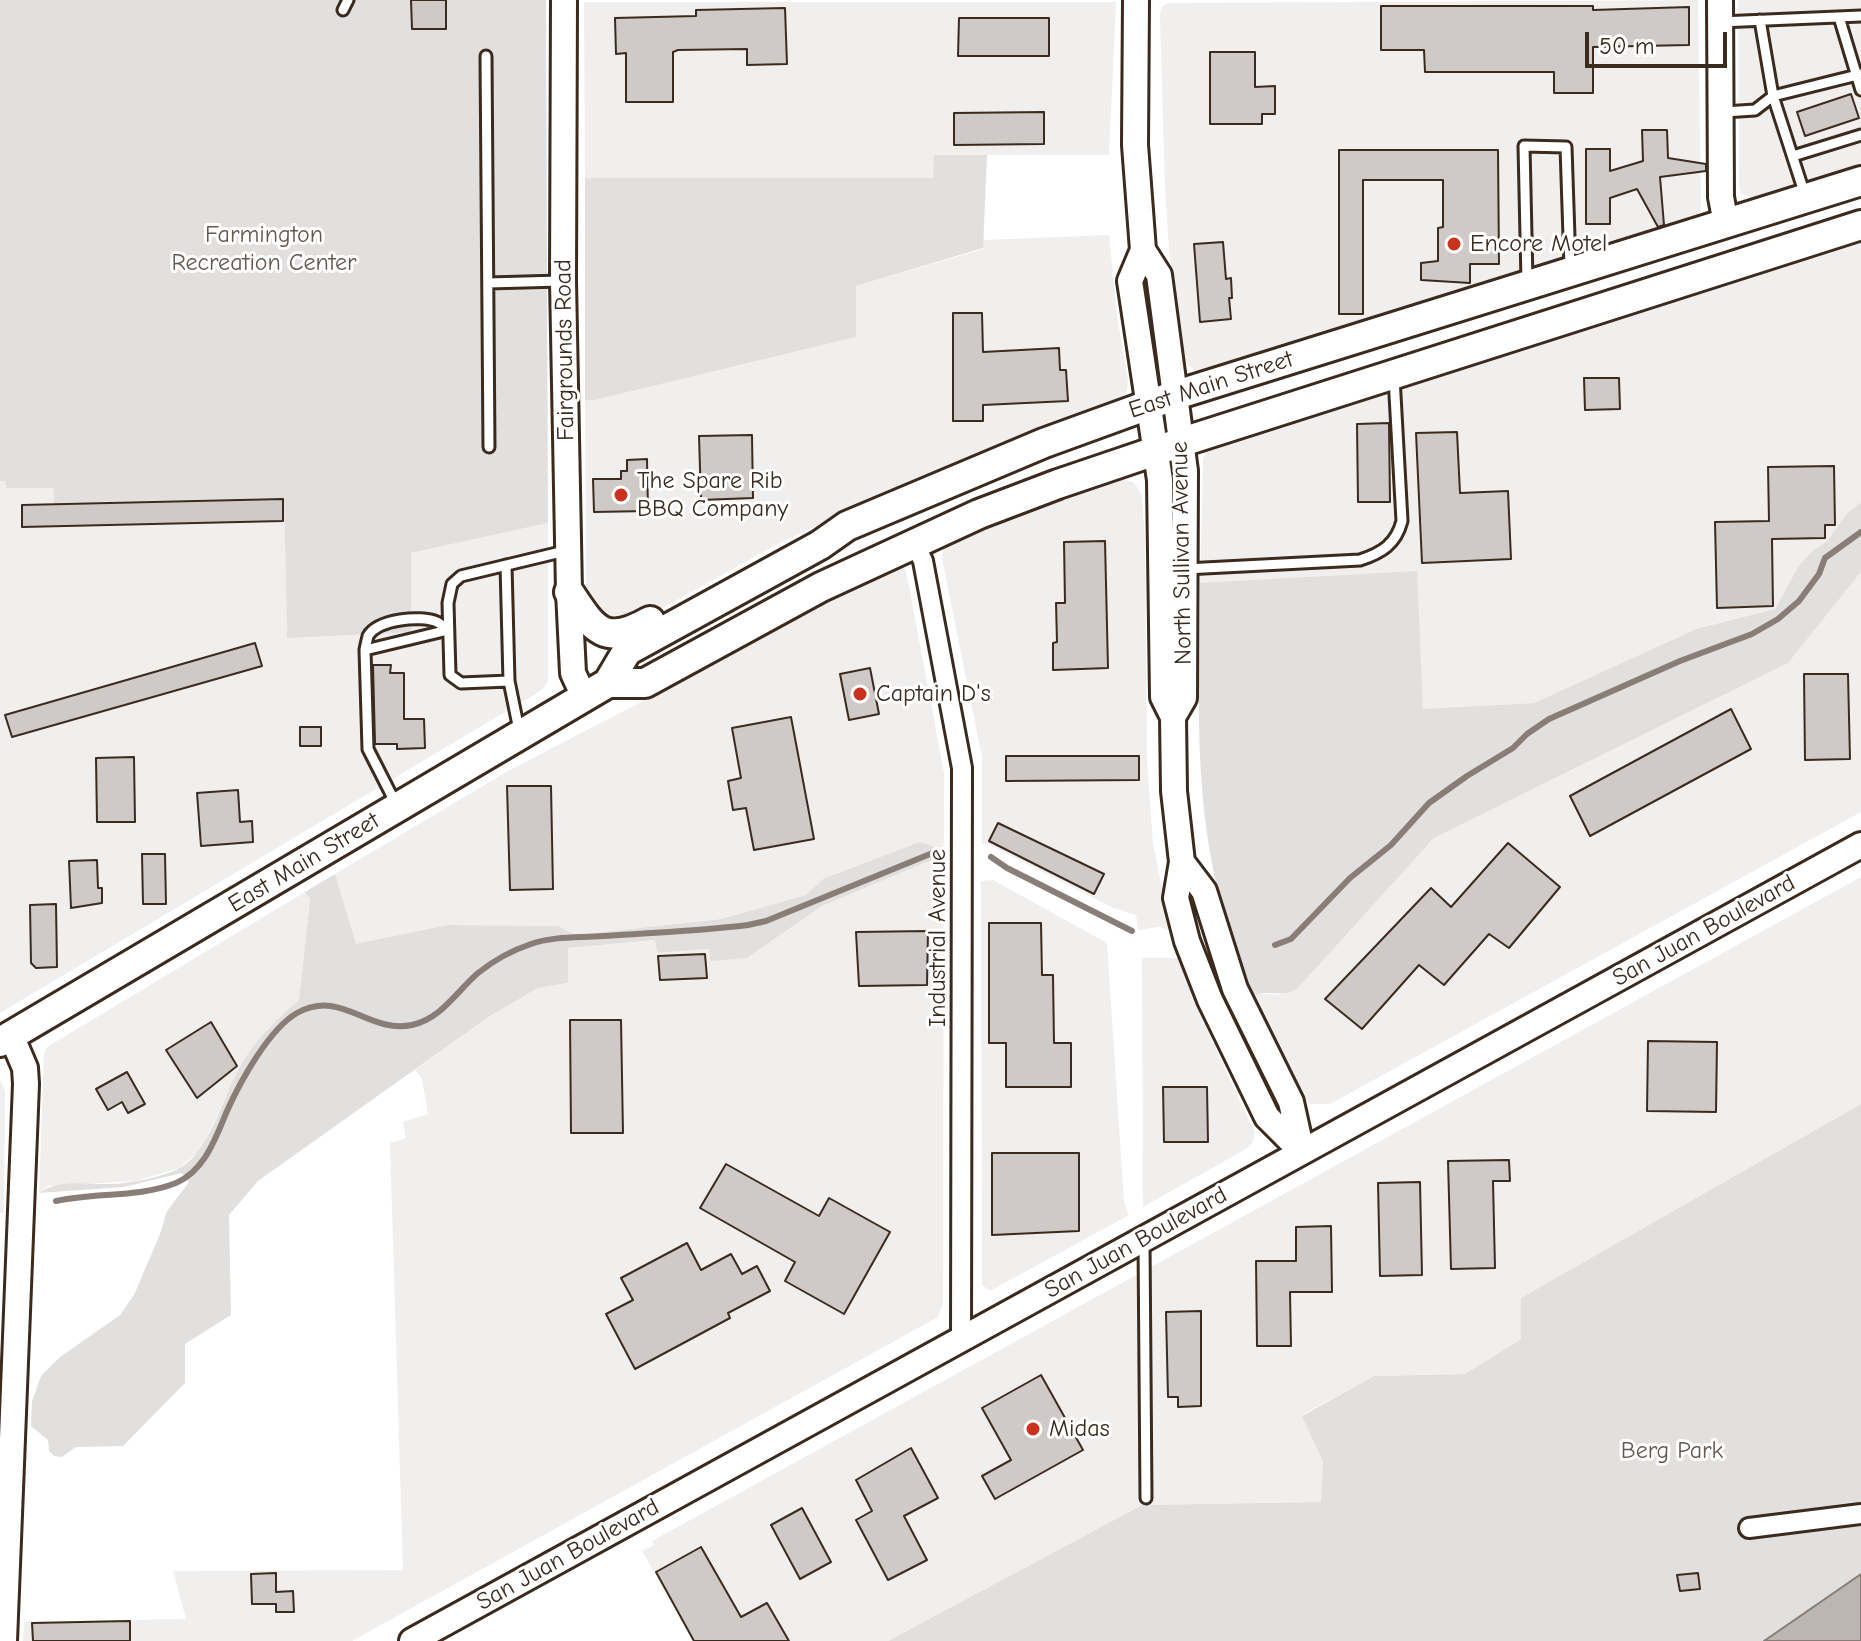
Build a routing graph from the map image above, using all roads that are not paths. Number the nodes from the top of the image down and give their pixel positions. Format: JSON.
{"nodes":[{"id":1,"x":348,"y":0,"type":"edge"},
{"id":2,"x":564,"y":0,"type":"edge"},
{"id":3,"x":1136,"y":0,"type":"edge"},
{"id":4,"x":343,"y":10,"type":"dead end"},
{"id":5,"x":1720,"y":11,"type":"edge"},
{"id":6,"x":1861,"y":16,"type":"edge"},
{"id":7,"x":1839,"y":17,"type":"junction"},
{"id":8,"x":1760,"y":20,"type":"junction"},
{"id":9,"x":486,"y":56,"type":"dead end"},
{"id":10,"x":1859,"y":74,"type":"edge"},
{"id":11,"x":1861,"y":90,"type":"edge"},
{"id":12,"x":1773,"y":96,"type":"junction"},
{"id":13,"x":1722,"y":113,"type":"junction"},
{"id":14,"x":1861,"y":135,"type":"edge"},
{"id":15,"x":1793,"y":156,"type":"junction"},
{"id":16,"x":1861,"y":181,"type":"edge"},
{"id":17,"x":1806,"y":198,"type":"junction"},
{"id":18,"x":1726,"y":224,"type":"junction"},
{"id":19,"x":1861,"y":225,"type":"edge"},
{"id":20,"x":1143,"y":250,"type":"junction"},
{"id":21,"x":1738,"y":264,"type":"junction"},
{"id":22,"x":1570,"y":271,"type":"junction"},
{"id":23,"x":563,"y":281,"type":"junction"},
{"id":24,"x":488,"y":283,"type":"junction"},
{"id":25,"x":1527,"y":284,"type":"junction"},
{"id":26,"x":1380,"y":331,"type":"junction"},
{"id":27,"x":1394,"y":374,"type":"junction"},
{"id":28,"x":1176,"y":395,"type":"junction"},
{"id":29,"x":1150,"y":404,"type":"junction"},
{"id":30,"x":1169,"y":446,"type":"junction"},
{"id":31,"x":489,"y":447,"type":"dead end"},
{"id":32,"x":895,"y":504,"type":"junction"},
{"id":33,"x":847,"y":526,"type":"junction"},
{"id":34,"x":914,"y":542,"type":"junction"},
{"id":35,"x":568,"y":550,"type":"junction"},
{"id":36,"x":506,"y":565,"type":"junction"},
{"id":37,"x":1185,"y":569,"type":"junction"},
{"id":38,"x":569,"y":592,"type":"junction"},
{"id":39,"x":448,"y":630,"type":"junction"},
{"id":40,"x":365,"y":650,"type":"junction"},
{"id":41,"x":509,"y":681,"type":"junction"},
{"id":42,"x":596,"y":690,"type":"junction"},
{"id":43,"x":1173,"y":717,"type":"junction"},
{"id":44,"x":520,"y":734,"type":"junction"},
{"id":45,"x":397,"y":807,"type":"junction"},
{"id":46,"x":1861,"y":845,"type":"edge"},
{"id":47,"x":6,"y":1039,"type":"edge"},
{"id":48,"x":1302,"y":1152,"type":"junction"},
{"id":49,"x":1144,"y":1239,"type":"junction"},
{"id":50,"x":961,"y":1340,"type":"junction"},
{"id":51,"x":1146,"y":1498,"type":"dead end"},
{"id":52,"x":1861,"y":1514,"type":"edge"},
{"id":53,"x":1749,"y":1528,"type":"dead end"},
{"id":54,"x":4,"y":1641,"type":"edge"},
{"id":55,"x":412,"y":1641,"type":"edge"}],
"edges":[{"from":1,"to":4,"type":"lane"},
{"from":2,"to":23,"type":"main road","name":"Fairgrounds Road"},
{"from":3,"to":20,"type":"main road","name":"North Sullivan Avenue"},
{"from":5,"to":8,"type":"lane"},
{"from":5,"to":13,"type":"main road"},
{"from":6,"to":7,"type":"lane"},
{"from":7,"to":8,"type":"lane"},
{"from":7,"to":10,"type":"lane"},
{"from":8,"to":12,"type":"lane"},
{"from":9,"to":24,"type":"lane"},
{"from":10,"to":11,"type":"lane"},
{"from":10,"to":12,"type":"lane"},
{"from":12,"to":13,"type":"lane"},
{"from":12,"to":15,"type":"lane"},
{"from":13,"to":18,"type":"main road"},
{"from":14,"to":15,"type":"lane"},
{"from":15,"to":17,"type":"lane"},
{"from":16,"to":17,"type":"main road","name":"East Main Street"},
{"from":17,"to":18,"type":"main road","name":"East Main Street"},
{"from":18,"to":21,"type":"main road"},
{"from":18,"to":22,"type":"main road","name":"East Main Street"},
{"from":19,"to":21,"type":"main road","name":"East Main Street"},
{"from":20,"to":28,"type":"main road","name":"North Sullivan Avenue"},
{"from":20,"to":29,"type":"main road","name":"North Sullivan Avenue"},
{"from":21,"to":27,"type":"main road","name":"East Main Street"},
{"from":22,"to":25,"type":"main road","name":"East Main Street"},
{"from":22,"to":25,"type":"lane"},
{"from":23,"to":24,"type":"lane"},
{"from":23,"to":35,"type":"main road","name":"Fairgrounds Road"},
{"from":24,"to":31,"type":"lane"},
{"from":25,"to":26,"type":"main road","name":"East Main Street"},
{"from":26,"to":27,"type":"main road"},
{"from":26,"to":28,"type":"main road","name":"East Main Street"},
{"from":27,"to":30,"type":"main road","name":"East Main Street"},
{"from":27,"to":37,"type":"lane"},
{"from":28,"to":29,"type":"main road","name":"East Main Street"},
{"from":28,"to":30,"type":"main road","name":"North Sullivan Avenue"},
{"from":29,"to":30,"type":"main road","name":"North Sullivan Avenue"},
{"from":29,"to":32,"type":"main road","name":"East Main Street"},
{"from":30,"to":34,"type":"main road","name":"East Main Street"},
{"from":30,"to":37,"type":"main road","name":"North Sullivan Avenue"},
{"from":30,"to":43,"type":"main road","name":"North Sullivan Avenue"},
{"from":32,"to":33,"type":"main road","name":"East Main Street"},
{"from":32,"to":34,"type":"main road"},
{"from":33,"to":38,"type":"main road"},
{"from":33,"to":42,"type":"main road","name":"East Main Street"},
{"from":34,"to":42,"type":"main road","name":"East Main Street"},
{"from":34,"to":50,"type":"street","name":"Industrial Avenue"},
{"from":35,"to":36,"type":"lane"},
{"from":35,"to":38,"type":"main road","name":"Fairgrounds Road"},
{"from":36,"to":39,"type":"lane"},
{"from":36,"to":41,"type":"lane"},
{"from":37,"to":43,"type":"main road","name":"North Sullivan Avenue"},
{"from":38,"to":42,"type":"main road","name":"Fairgrounds Road"},
{"from":39,"to":40,"type":"lane"},
{"from":39,"to":40,"type":"lane"},
{"from":39,"to":41,"type":"lane"},
{"from":40,"to":45,"type":"lane"},
{"from":41,"to":44,"type":"lane"},
{"from":42,"to":44,"type":"main road","name":"East Main Street"},
{"from":43,"to":48,"type":"main road","name":"North Sullivan Avenue"},
{"from":44,"to":45,"type":"main road","name":"East Main Street"},
{"from":45,"to":47,"type":"main road","name":"East Main Street"},
{"from":46,"to":48,"type":"main road","name":"San Juan Boulevard"},
{"from":47,"to":54,"type":"main road"},
{"from":48,"to":49,"type":"main road","name":"San Juan Boulevard"},
{"from":49,"to":50,"type":"main road","name":"San Juan Boulevard"},
{"from":49,"to":51,"type":"lane"},
{"from":50,"to":55,"type":"main road","name":"San Juan Boulevard"},
{"from":52,"to":53,"type":"street"}]}
